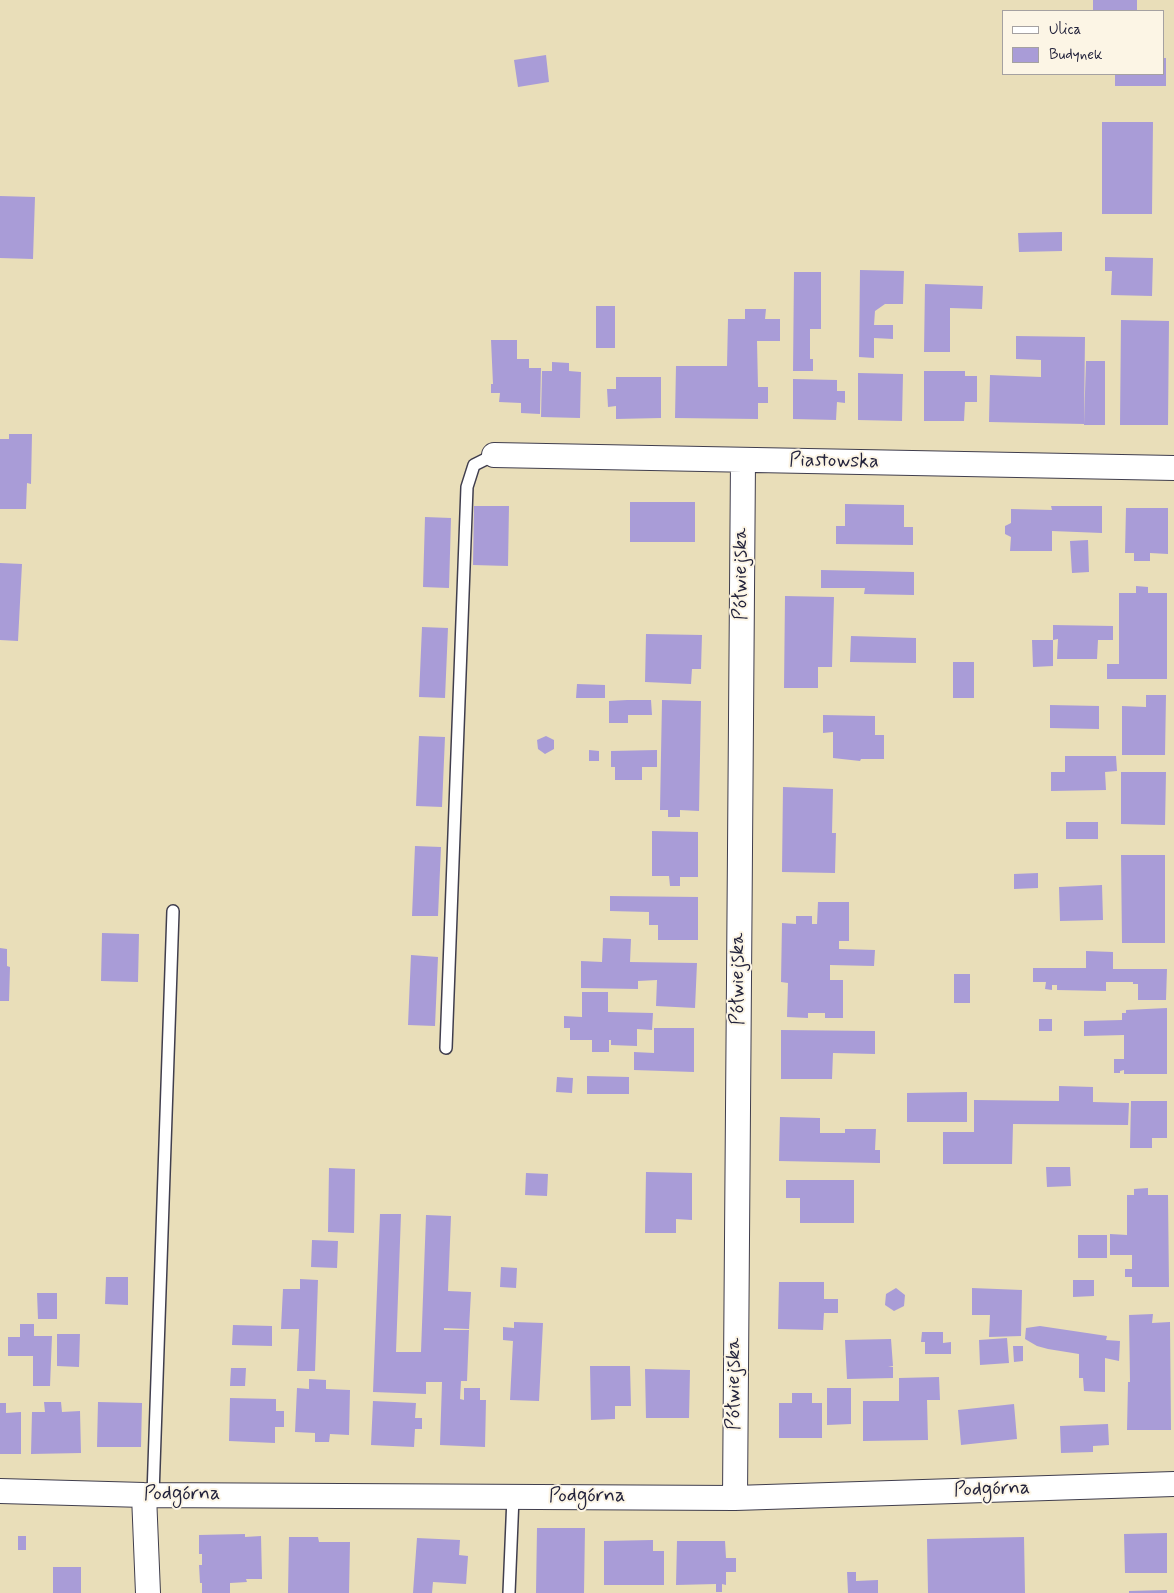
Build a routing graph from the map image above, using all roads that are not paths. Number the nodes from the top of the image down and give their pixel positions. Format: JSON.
{"nodes":[{"id":1,"x":494,"y":455,"type":"joint"},
{"id":2,"x":743,"y":460,"type":"junction"},
{"id":3,"x":1174,"y":468,"type":"edge"},
{"id":4,"x":173,"y":911,"type":"dead end"},
{"id":5,"x":446,"y":1048,"type":"dead end"},
{"id":6,"x":1174,"y":1484,"type":"edge"},
{"id":7,"x":0,"y":1492,"type":"edge"},
{"id":8,"x":148,"y":1495,"type":"junction"},
{"id":9,"x":513,"y":1497,"type":"junction"},
{"id":10,"x":734,"y":1498,"type":"junction"},
{"id":11,"x":148,"y":1593,"type":"edge"},
{"id":12,"x":510,"y":1593,"type":"edge"}],
"edges":[{"from":1,"to":2,"type":"street","name":"Piastowska"},
{"from":1,"to":5,"type":"lane"},
{"from":2,"to":3,"type":"street","name":"Piastowska"},
{"from":2,"to":10,"type":"street","name":"Półwiejska"},
{"from":4,"to":8,"type":"lane"},
{"from":6,"to":10,"type":"street","name":"Podgórna"},
{"from":7,"to":8,"type":"street","name":"Podgórna"},
{"from":8,"to":9,"type":"street","name":"Podgórna"},
{"from":8,"to":11,"type":"street"},
{"from":9,"to":10,"type":"street","name":"Podgórna"},
{"from":9,"to":12,"type":"lane"}]}
